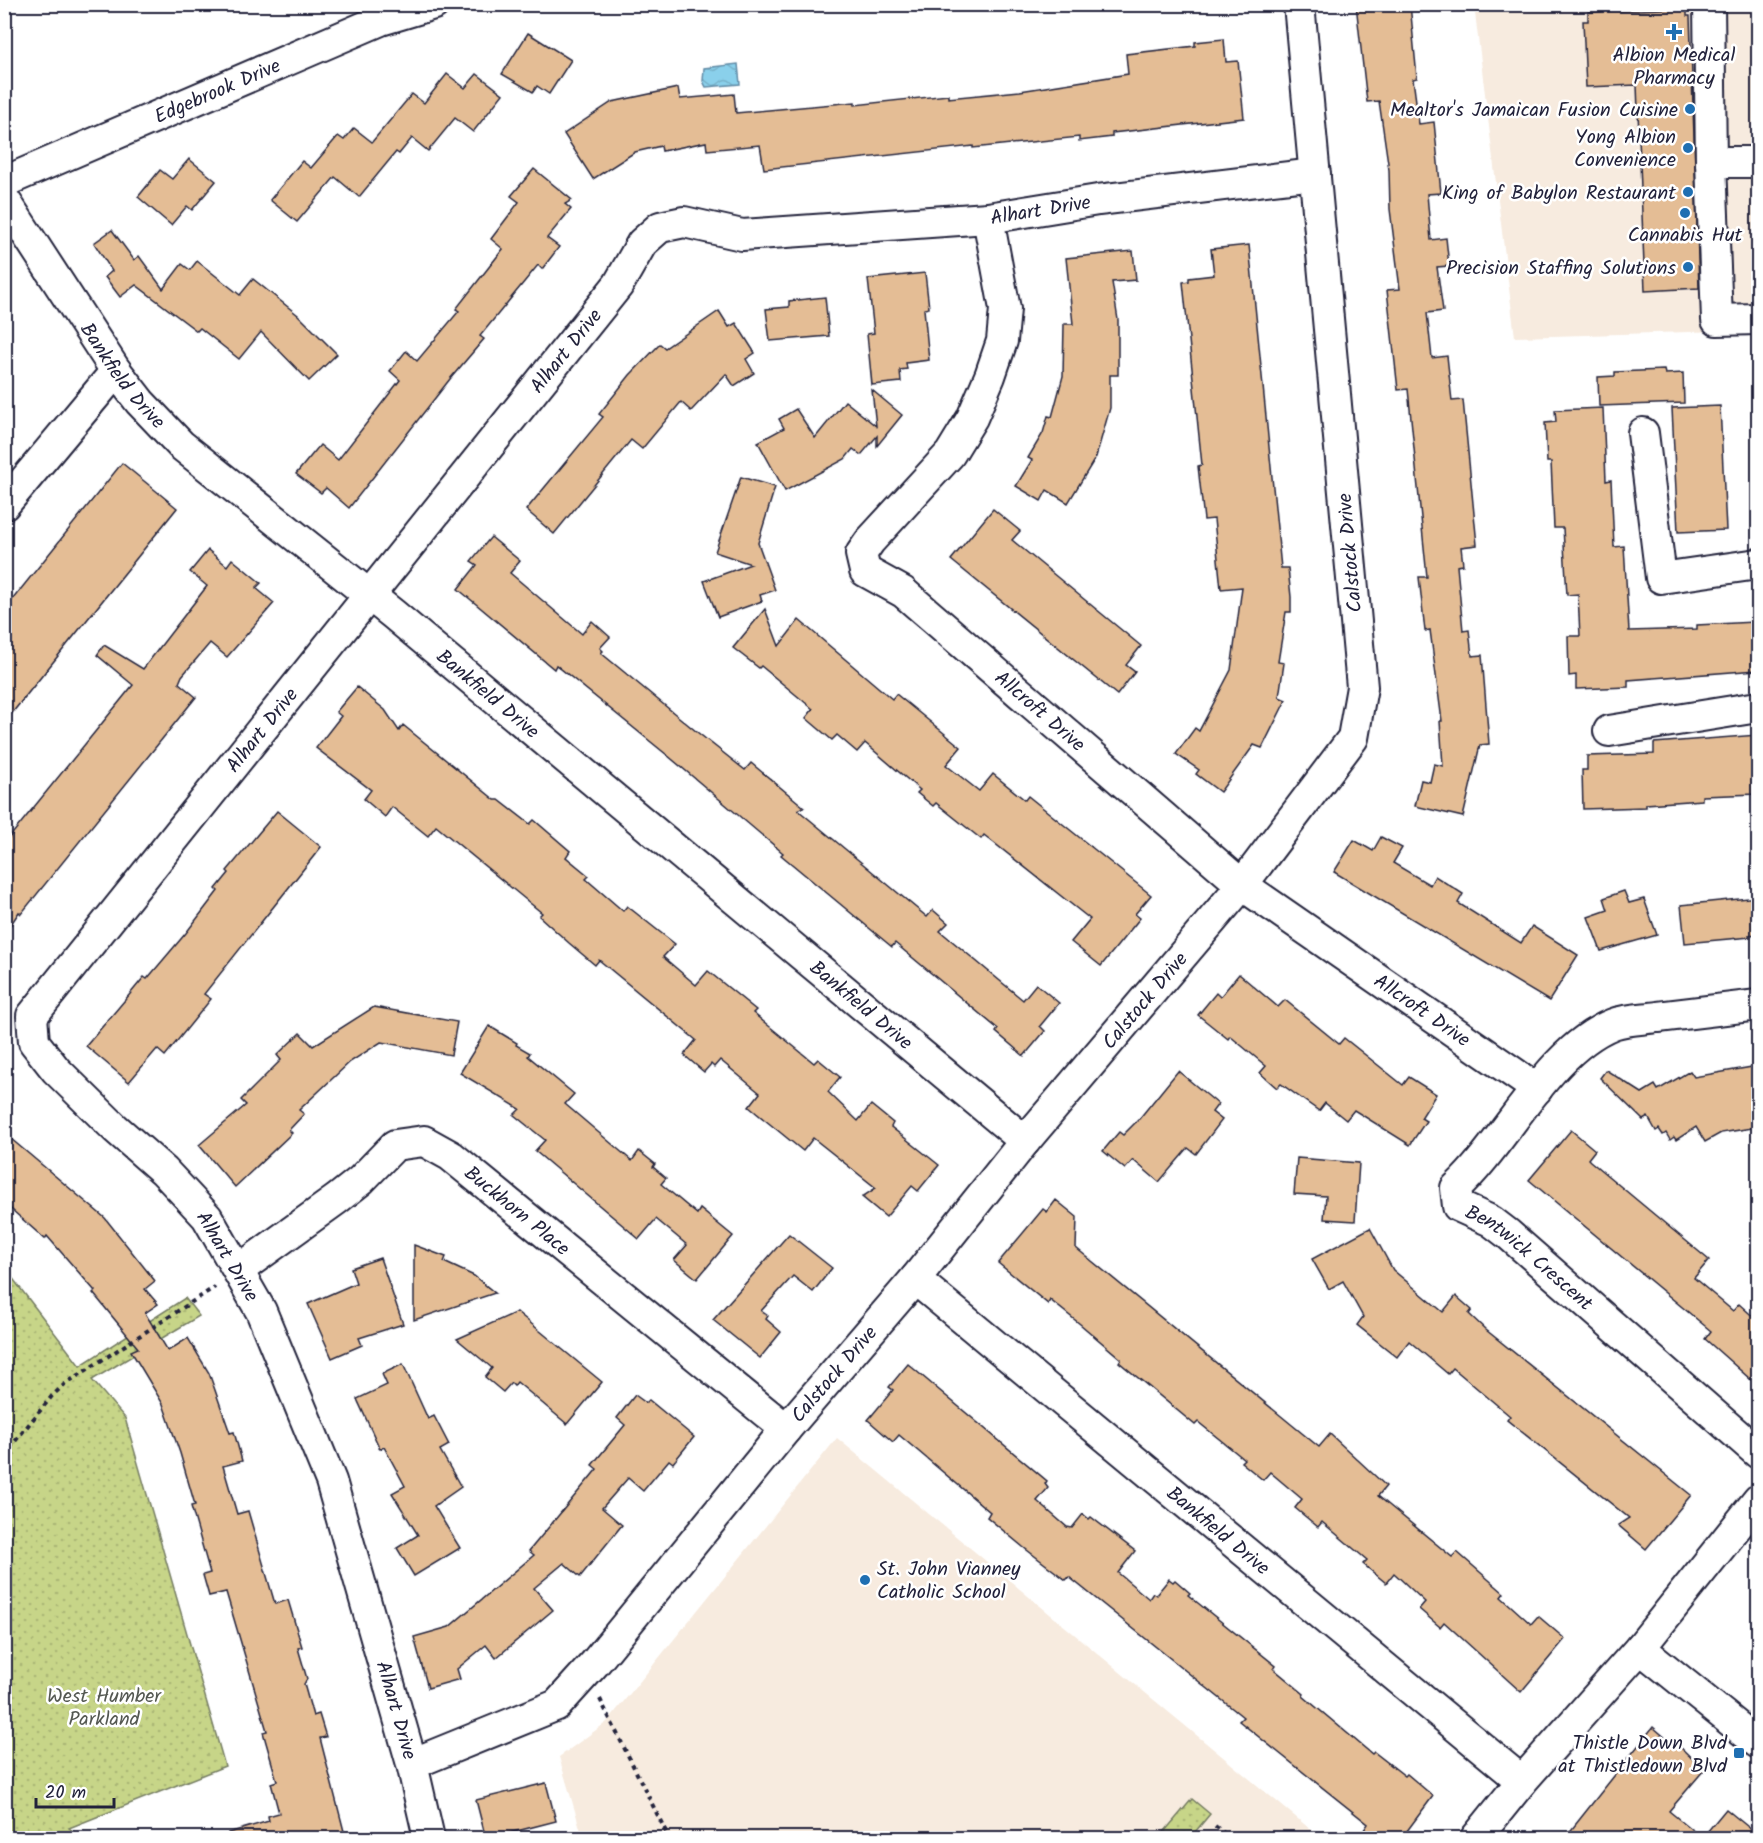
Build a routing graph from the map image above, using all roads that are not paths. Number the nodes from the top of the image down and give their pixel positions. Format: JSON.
{"nodes":[{"id":1,"x":434,"y":4,"type":"edge"},
{"id":2,"x":1299,"y":4,"type":"edge"},
{"id":3,"x":1709,"y":4,"type":"edge"},
{"id":4,"x":1711,"y":162,"type":"junction"},
{"id":5,"x":1758,"y":162,"type":"edge"},
{"id":6,"x":1315,"y":174,"type":"junction"},
{"id":7,"x":4,"y":182,"type":"edge"},
{"id":8,"x":4,"y":199,"type":"edge"},
{"id":9,"x":988,"y":218,"type":"junction"},
{"id":10,"x":1758,"y":319,"type":"edge"},
{"id":11,"x":116,"y":371,"type":"junction"},
{"id":12,"x":1643,"y":434,"type":"dead end"},
{"id":13,"x":4,"y":505,"type":"edge"},
{"id":14,"x":1758,"y":564,"type":"edge"},
{"id":15,"x":370,"y":595,"type":"junction"},
{"id":16,"x":1758,"y":707,"type":"edge"},
{"id":17,"x":1609,"y":731,"type":"dead end"},
{"id":18,"x":1242,"y":885,"type":"junction"},
{"id":19,"x":1758,"y":1005,"type":"edge"},
{"id":20,"x":1537,"y":1089,"type":"junction"},
{"id":21,"x":1025,"y":1141,"type":"junction"},
{"id":22,"x":240,"y":1269,"type":"junction"},
{"id":23,"x":915,"y":1279,"type":"junction"},
{"id":24,"x":786,"y":1429,"type":"junction"},
{"id":25,"x":1758,"y":1453,"type":"edge"},
{"id":26,"x":1758,"y":1500,"type":"edge"},
{"id":27,"x":1641,"y":1648,"type":"junction"},
{"id":28,"x":1758,"y":1743,"type":"edge"},
{"id":29,"x":412,"y":1764,"type":"junction"},
{"id":30,"x":1522,"y":1781,"type":"junction"},
{"id":31,"x":429,"y":1839,"type":"edge"},
{"id":32,"x":1476,"y":1839,"type":"edge"}],
"edges":[{"from":1,"to":7,"type":"street","name":"Edgebrook Drive"},
{"from":2,"to":6,"type":"street","name":"Calstock Drive"},
{"from":3,"to":4,"type":"street"},
{"from":4,"to":5,"type":"street"},
{"from":4,"to":10,"type":"street"},
{"from":6,"to":9,"type":"street","name":"Alhart Drive"},
{"from":6,"to":18,"type":"street","name":"Calstock Drive"},
{"from":8,"to":11,"type":"street","name":"Bankfield Drive"},
{"from":9,"to":15,"type":"street","name":"Alhart Drive"},
{"from":9,"to":18,"type":"street","name":"Allcroft Drive"},
{"from":11,"to":13,"type":"street"},
{"from":11,"to":15,"type":"street","name":"Bankfield Drive"},
{"from":12,"to":14,"type":"street"},
{"from":15,"to":21,"type":"street","name":"Bankfield Drive"},
{"from":15,"to":22,"type":"street","name":"Alhart Drive"},
{"from":16,"to":17,"type":"street"},
{"from":18,"to":20,"type":"street","name":"Allcroft Drive"},
{"from":18,"to":21,"type":"street","name":"Calstock Drive"},
{"from":19,"to":20,"type":"street","name":"Bentwick Crescent"},
{"from":20,"to":25,"type":"street","name":"Bentwick Crescent"},
{"from":21,"to":23,"type":"street","name":"Calstock Drive"},
{"from":22,"to":24,"type":"street","name":"Buckhorn Place"},
{"from":22,"to":29,"type":"street","name":"Alhart Drive"},
{"from":23,"to":24,"type":"street","name":"Calstock Drive"},
{"from":23,"to":30,"type":"street","name":"Bankfield Drive"},
{"from":24,"to":29,"type":"street","name":"Calstock Drive"},
{"from":26,"to":27,"type":"street"},
{"from":27,"to":28,"type":"street"},
{"from":27,"to":30,"type":"street"},
{"from":29,"to":31,"type":"street","name":"Alhart Drive"},
{"from":30,"to":32,"type":"street"}]}
